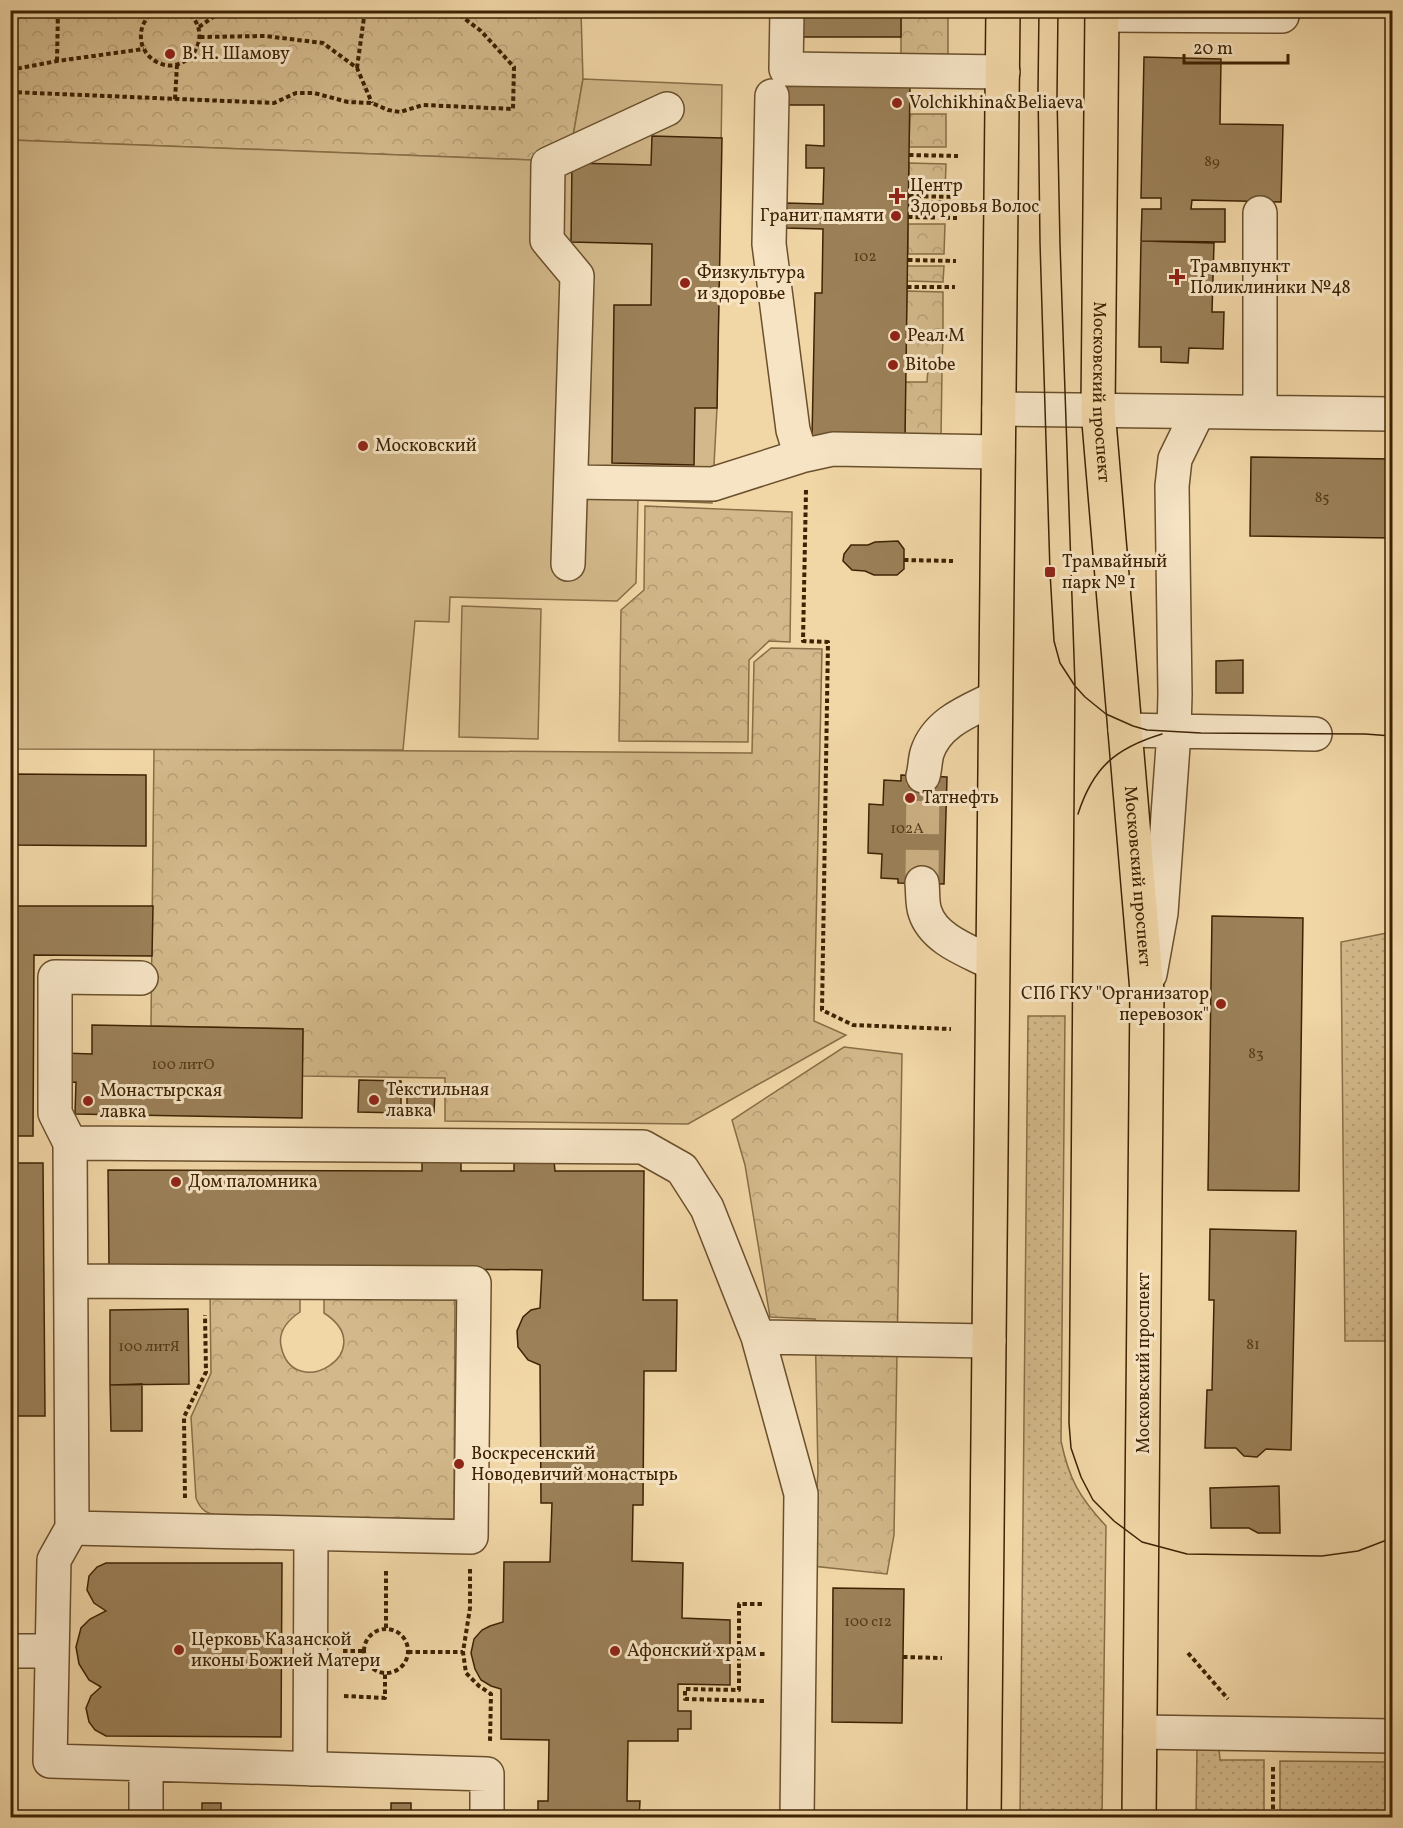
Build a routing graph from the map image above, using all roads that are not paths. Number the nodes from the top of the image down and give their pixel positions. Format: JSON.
{"nodes":[{"id":1,"x":787,"y":10,"type":"edge"},
{"id":2,"x":1003,"y":10,"type":"edge"},
{"id":3,"x":1102,"y":13,"type":"edge"},
{"id":4,"x":1282,"y":16,"type":"dead end"},
{"id":5,"x":1003,"y":72,"type":"junction"},
{"id":6,"x":772,"y":96,"type":"dead end"},
{"id":7,"x":667,"y":109,"type":"dead end"},
{"id":8,"x":1260,"y":213,"type":"dead end"},
{"id":9,"x":999,"y":409,"type":"junction"},
{"id":10,"x":1098,"y":411,"type":"junction"},
{"id":11,"x":1198,"y":412,"type":"junction"},
{"id":12,"x":1260,"y":412,"type":"junction"},
{"id":13,"x":1392,"y":414,"type":"edge"},
{"id":14,"x":998,"y":452,"type":"junction"},
{"id":15,"x":801,"y":456,"type":"junction"},
{"id":16,"x":571,"y":482,"type":"junction"},
{"id":17,"x":568,"y":564,"type":"dead end"},
{"id":18,"x":995,"y":698,"type":"junction"},
{"id":19,"x":1125,"y":730,"type":"junction"},
{"id":20,"x":1174,"y":732,"type":"junction"},
{"id":21,"x":1315,"y":734,"type":"dead end"},
{"id":22,"x":923,"y":776,"type":"tunnel mouth"},
{"id":23,"x":922,"y":883,"type":"tunnel mouth"},
{"id":24,"x":993,"y":963,"type":"junction"},
{"id":25,"x":141,"y":978,"type":"dead end"},
{"id":26,"x":1147,"y":991,"type":"junction"},
{"id":27,"x":70,"y":1143,"type":"junction"},
{"id":28,"x":70,"y":1281,"type":"junction"},
{"id":29,"x":758,"y":1337,"type":"junction"},
{"id":30,"x":989,"y":1341,"type":"junction"},
{"id":31,"x":72,"y":1528,"type":"junction"},
{"id":32,"x":311,"y":1534,"type":"junction"},
{"id":33,"x":10,"y":1651,"type":"edge"},
{"id":34,"x":52,"y":1651,"type":"junction"},
{"id":35,"x":1140,"y":1732,"type":"junction"},
{"id":36,"x":1392,"y":1736,"type":"edge"},
{"id":37,"x":147,"y":1764,"type":"junction"},
{"id":38,"x":310,"y":1769,"type":"junction"},
{"id":39,"x":146,"y":1818,"type":"edge"},
{"id":40,"x":487,"y":1818,"type":"edge"},
{"id":41,"x":797,"y":1818,"type":"edge"},
{"id":42,"x":984,"y":1818,"type":"edge"},
{"id":43,"x":1139,"y":1818,"type":"edge"}],
"edges":[{"from":1,"to":5,"type":"street"},
{"from":2,"to":5,"type":"main road"},
{"from":3,"to":4,"type":"street"},
{"from":3,"to":10,"type":"main road","name":"Московский проспект"},
{"from":5,"to":9,"type":"main road"},
{"from":6,"to":15,"type":"street"},
{"from":7,"to":16,"type":"street"},
{"from":8,"to":12,"type":"street"},
{"from":9,"to":10,"type":"street"},
{"from":9,"to":14,"type":"main road"},
{"from":10,"to":11,"type":"street"},
{"from":10,"to":19,"type":"main road","name":"Московский проспект"},
{"from":11,"to":12,"type":"street"},
{"from":11,"to":20,"type":"street"},
{"from":12,"to":13,"type":"street"},
{"from":14,"to":15,"type":"street"},
{"from":14,"to":18,"type":"main road"},
{"from":15,"to":16,"type":"street"},
{"from":16,"to":17,"type":"street"},
{"from":18,"to":22,"type":"street"},
{"from":18,"to":24,"type":"main road"},
{"from":19,"to":20,"type":"street"},
{"from":19,"to":26,"type":"main road","name":"Московский проспект"},
{"from":20,"to":21,"type":"street"},
{"from":20,"to":26,"type":"street"},
{"from":23,"to":24,"type":"street"},
{"from":24,"to":30,"type":"main road"},
{"from":25,"to":27,"type":"street"},
{"from":26,"to":35,"type":"main road","name":"Московский проспект"},
{"from":27,"to":28,"type":"street"},
{"from":27,"to":29,"type":"street"},
{"from":28,"to":31,"type":"street"},
{"from":28,"to":32,"type":"street"},
{"from":29,"to":30,"type":"street"},
{"from":29,"to":41,"type":"street"},
{"from":30,"to":42,"type":"main road"},
{"from":31,"to":32,"type":"street"},
{"from":31,"to":34,"type":"street"},
{"from":32,"to":38,"type":"street"},
{"from":33,"to":34,"type":"street"},
{"from":34,"to":37,"type":"street"},
{"from":35,"to":36,"type":"street"},
{"from":35,"to":43,"type":"main road","name":"Московский проспект"},
{"from":37,"to":38,"type":"street"},
{"from":37,"to":39,"type":"street"},
{"from":38,"to":40,"type":"street"}]}
